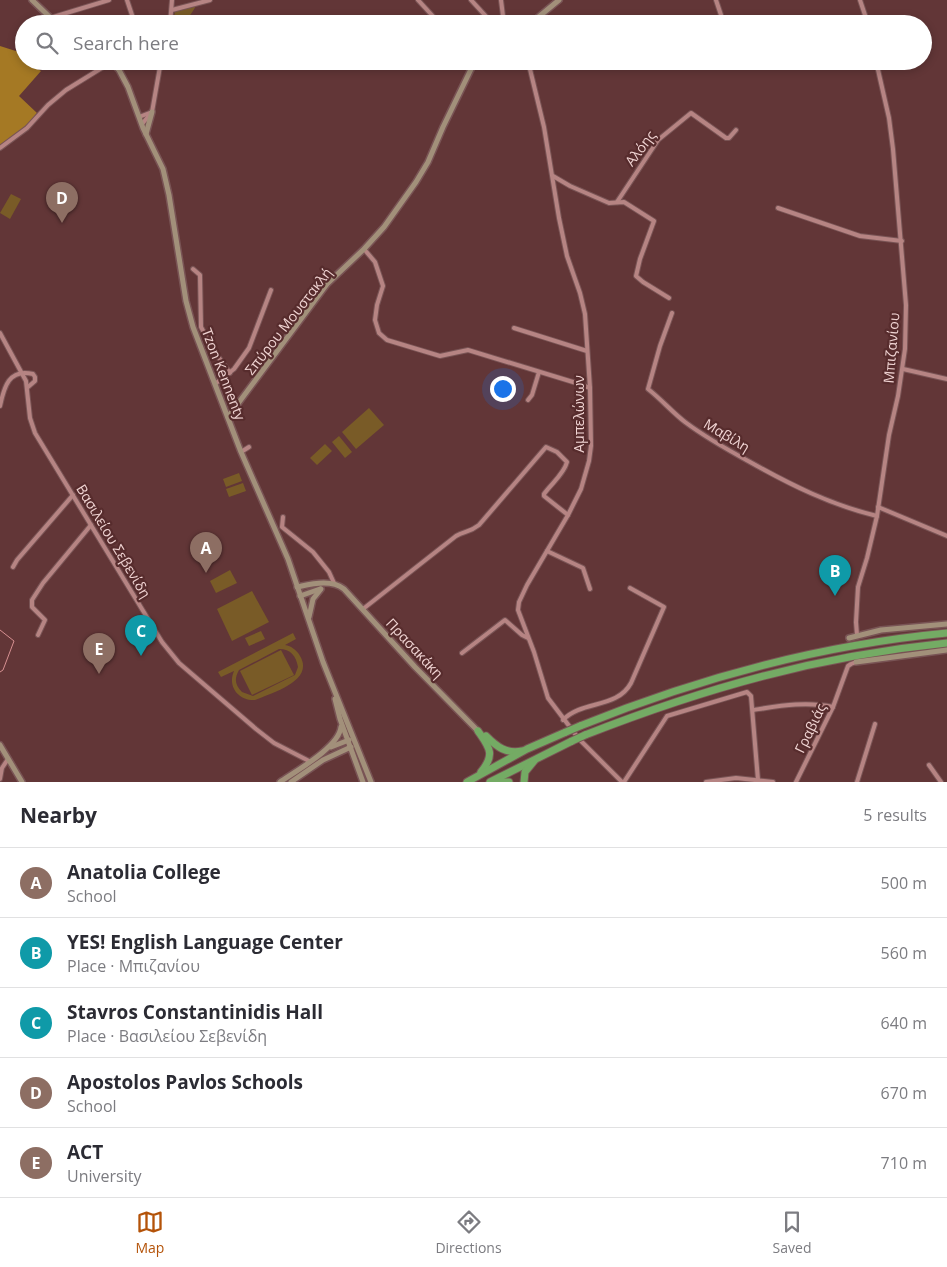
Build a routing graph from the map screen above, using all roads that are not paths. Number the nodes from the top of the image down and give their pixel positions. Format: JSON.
{"nodes":[{"id":1,"x":32,"y":0,"type":"edge"},
{"id":2,"x":109,"y":0,"type":"edge"},
{"id":3,"x":127,"y":0,"type":"edge"},
{"id":4,"x":172,"y":0,"type":"edge"},
{"id":5,"x":210,"y":0,"type":"edge"},
{"id":6,"x":418,"y":0,"type":"edge"},
{"id":7,"x":471,"y":0,"type":"edge"},
{"id":8,"x":501,"y":0,"type":"edge"},
{"id":9,"x":559,"y":0,"type":"edge"},
{"id":10,"x":716,"y":0,"type":"edge"},
{"id":11,"x":860,"y":0,"type":"edge"},
{"id":12,"x":172,"y":10,"type":"junction"},
{"id":13,"x":47,"y":15,"type":"edge"},
{"id":14,"x":60,"y":15,"type":"edge"},
{"id":15,"x":132,"y":15,"type":"edge"},
{"id":16,"x":171,"y":15,"type":"edge"},
{"id":17,"x":432,"y":15,"type":"edge"},
{"id":18,"x":485,"y":15,"type":"edge"},
{"id":19,"x":503,"y":15,"type":"edge"},
{"id":20,"x":541,"y":15,"type":"edge"},
{"id":21,"x":721,"y":15,"type":"dead end"},
{"id":22,"x":865,"y":15,"type":"edge"},
{"id":23,"x":99,"y":70,"type":"edge"},
{"id":24,"x":119,"y":70,"type":"edge"},
{"id":25,"x":159,"y":70,"type":"edge"},
{"id":26,"x":470,"y":70,"type":"edge"},
{"id":27,"x":530,"y":70,"type":"edge"},
{"id":28,"x":878,"y":70,"type":"edge"},
{"id":29,"x":152,"y":112,"type":"junction"},
{"id":30,"x":139,"y":117,"type":"junction"},
{"id":31,"x":142,"y":124,"type":"junction"},
{"id":32,"x":736,"y":130,"type":"dead end"},
{"id":33,"x":146,"y":135,"type":"junction"},
{"id":34,"x":0,"y":148,"type":"edge"},
{"id":35,"x":553,"y":176,"type":"junction"},
{"id":36,"x":617,"y":202,"type":"junction"},
{"id":37,"x":778,"y":208,"type":"dead end"},
{"id":38,"x":902,"y":241,"type":"junction"},
{"id":39,"x":364,"y":249,"type":"junction"},
{"id":40,"x":193,"y":269,"type":"dead end"},
{"id":41,"x":271,"y":290,"type":"dead end"},
{"id":42,"x":669,"y":298,"type":"dead end"},
{"id":43,"x":672,"y":313,"type":"dead end"},
{"id":44,"x":514,"y":328,"type":"dead end"},
{"id":45,"x":0,"y":333,"type":"edge"},
{"id":46,"x":1,"y":338,"type":"edge"},
{"id":47,"x":588,"y":351,"type":"junction"},
{"id":48,"x":903,"y":369,"type":"junction"},
{"id":49,"x":539,"y":372,"type":"junction"},
{"id":50,"x":23,"y":373,"type":"junction"},
{"id":51,"x":230,"y":373,"type":"junction"},
{"id":52,"x":947,"y":379,"type":"edge"},
{"id":53,"x":215,"y":384,"type":"junction"},
{"id":54,"x":28,"y":387,"type":"junction"},
{"id":55,"x":590,"y":388,"type":"junction"},
{"id":56,"x":528,"y":400,"type":"dead end"},
{"id":57,"x":0,"y":406,"type":"edge"},
{"id":58,"x":228,"y":418,"type":"junction"},
{"id":59,"x":249,"y":447,"type":"dead end"},
{"id":60,"x":241,"y":452,"type":"junction"},
{"id":61,"x":73,"y":495,"type":"junction"},
{"id":62,"x":878,"y":507,"type":"junction"},
{"id":63,"x":568,"y":515,"type":"junction"},
{"id":64,"x":877,"y":516,"type":"junction"},
{"id":65,"x":283,"y":517,"type":"dead end"},
{"id":66,"x":91,"y":525,"type":"junction"},
{"id":67,"x":947,"y":536,"type":"edge"},
{"id":68,"x":547,"y":551,"type":"junction"},
{"id":69,"x":14,"y":567,"type":"dead end"},
{"id":70,"x":331,"y":583,"type":"junction"},
{"id":71,"x":297,"y":587,"type":"junction"},
{"id":72,"x":630,"y":588,"type":"dead end"},
{"id":73,"x":321,"y":589,"type":"junction"},
{"id":74,"x":590,"y":589,"type":"dead end"},
{"id":75,"x":300,"y":596,"type":"junction"},
{"id":76,"x":363,"y":609,"type":"junction"},
{"id":77,"x":308,"y":620,"type":"junction"},
{"id":78,"x":947,"y":624,"type":"edge"},
{"id":79,"x":947,"y":633,"type":"edge"},
{"id":80,"x":38,"y":635,"type":"dead end"},
{"id":81,"x":857,"y":635,"type":"junction"},
{"id":82,"x":528,"y":638,"type":"junction"},
{"id":83,"x":848,"y":638,"type":"dead end"},
{"id":84,"x":947,"y":643,"type":"edge"},
{"id":85,"x":947,"y":650,"type":"edge"},
{"id":86,"x":462,"y":653,"type":"dead end"},
{"id":87,"x":856,"y":662,"type":"joint"},
{"id":88,"x":334,"y":691,"type":"junction"},
{"id":89,"x":833,"y":707,"type":"junction"},
{"id":90,"x":753,"y":710,"type":"junction"},
{"id":91,"x":340,"y":719,"type":"junction"},
{"id":92,"x":563,"y":720,"type":"junction"},
{"id":93,"x":875,"y":724,"type":"dead end"},
{"id":94,"x":478,"y":731,"type":"junction"},
{"id":95,"x":354,"y":738,"type":"junction"},
{"id":96,"x":347,"y":741,"type":"junction"},
{"id":97,"x":357,"y":744,"type":"junction"},
{"id":98,"x":0,"y":746,"type":"edge"},
{"id":99,"x":350,"y":748,"type":"junction"},
{"id":100,"x":528,"y":750,"type":"junction"},
{"id":101,"x":322,"y":752,"type":"junction"},
{"id":102,"x":543,"y":754,"type":"junction"},
{"id":103,"x":8,"y":759,"type":"junction"},
{"id":104,"x":309,"y":761,"type":"junction"},
{"id":105,"x":929,"y":765,"type":"dead end"},
{"id":106,"x":1,"y":769,"type":"edge"},
{"id":107,"x":0,"y":779,"type":"edge"},
{"id":108,"x":470,"y":780,"type":"edge"},
{"id":109,"x":758,"y":780,"type":"junction"},
{"id":110,"x":22,"y":782,"type":"edge"},
{"id":111,"x":280,"y":782,"type":"edge"},
{"id":112,"x":291,"y":782,"type":"edge"},
{"id":113,"x":362,"y":782,"type":"edge"},
{"id":114,"x":371,"y":782,"type":"edge"},
{"id":115,"x":490,"y":782,"type":"edge"},
{"id":116,"x":501,"y":782,"type":"edge"},
{"id":117,"x":509,"y":782,"type":"edge"},
{"id":118,"x":524,"y":782,"type":"edge"},
{"id":119,"x":623,"y":782,"type":"edge"},
{"id":120,"x":706,"y":782,"type":"edge"},
{"id":121,"x":773,"y":782,"type":"edge"},
{"id":122,"x":796,"y":782,"type":"edge"},
{"id":123,"x":857,"y":782,"type":"edge"},
{"id":124,"x":941,"y":782,"type":"edge"}],
"edges":[{"from":1,"to":13,"type":"main road"},
{"from":2,"to":14,"type":"street"},
{"from":3,"to":15,"type":"street"},
{"from":4,"to":12,"type":"street"},
{"from":5,"to":12,"type":"street"},
{"from":6,"to":17,"type":"street"},
{"from":7,"to":18,"type":"street"},
{"from":8,"to":19,"type":"street"},
{"from":9,"to":20,"type":"main road"},
{"from":10,"to":21,"type":"street"},
{"from":11,"to":22,"type":"street"},
{"from":12,"to":16,"type":"street"},
{"from":23,"to":34,"type":"street"},
{"from":24,"to":30,"type":"main road","name":"Tzon Kennenty"},
{"from":25,"to":29,"type":"street"},
{"from":26,"to":39,"type":"main road","name":"Σπύρου Μουστακλή"},
{"from":27,"to":35,"type":"street","name":"Αμπελώνων"},
{"from":28,"to":38,"type":"street","name":"Μπιζανίου"},
{"from":29,"to":30,"type":"street"},
{"from":29,"to":31,"type":"street"},
{"from":29,"to":33,"type":"main road"},
{"from":30,"to":31,"type":"main road","name":"Tzon Kennenty"},
{"from":31,"to":33,"type":"main road","name":"Tzon Kennenty"},
{"from":32,"to":36,"type":"street","name":"Αλόης"},
{"from":33,"to":53,"type":"main road","name":"Tzon Kennenty"},
{"from":35,"to":36,"type":"street"},
{"from":35,"to":47,"type":"street","name":"Αμπελώνων"},
{"from":36,"to":42,"type":"street"},
{"from":37,"to":38,"type":"street"},
{"from":38,"to":48,"type":"street","name":"Μπιζανίου"},
{"from":39,"to":49,"type":"street"},
{"from":39,"to":58,"type":"main road","name":"Σπύρου Μουστακλή"},
{"from":40,"to":51,"type":"street"},
{"from":41,"to":51,"type":"street"},
{"from":43,"to":64,"type":"street","name":"Μαβίλη"},
{"from":44,"to":47,"type":"street"},
{"from":45,"to":46,"type":"street","name":"Βασιλείου Σεβενίδη"},
{"from":46,"to":50,"type":"street","name":"Βασιλείου Σεβενίδη"},
{"from":47,"to":55,"type":"street","name":"Αμπελώνων"},
{"from":48,"to":52,"type":"street"},
{"from":48,"to":62,"type":"street","name":"Μπιζανίου"},
{"from":49,"to":55,"type":"street"},
{"from":49,"to":56,"type":"street"},
{"from":50,"to":54,"type":"street","name":"Βασιλείου Σεβενίδη"},
{"from":50,"to":54,"type":"street"},
{"from":50,"to":57,"type":"street"},
{"from":51,"to":53,"type":"street"},
{"from":53,"to":58,"type":"main road","name":"Tzon Kennenty"},
{"from":54,"to":61,"type":"street","name":"Βασιλείου Σεβενίδη"},
{"from":55,"to":63,"type":"street","name":"Αμπελώνων"},
{"from":58,"to":60,"type":"main road","name":"Tzon Kennenty"},
{"from":59,"to":60,"type":"street"},
{"from":60,"to":71,"type":"main road","name":"Tzon Kennenty"},
{"from":61,"to":66,"type":"street","name":"Βασιλείου Σεβενίδη"},
{"from":61,"to":69,"type":"street"},
{"from":62,"to":64,"type":"street","name":"Μπιζανίου"},
{"from":62,"to":67,"type":"street"},
{"from":63,"to":68,"type":"street","name":"Αμπελώνων"},
{"from":63,"to":76,"type":"street"},
{"from":64,"to":81,"type":"street","name":"Μπιζανίου"},
{"from":65,"to":70,"type":"street","name":"Πρασακάκη"},
{"from":66,"to":80,"type":"street"},
{"from":66,"to":104,"type":"street","name":"Βασιλείου Σεβενίδη"},
{"from":68,"to":74,"type":"street"},
{"from":68,"to":82,"type":"street","name":"Αμπελώνων"},
{"from":70,"to":71,"type":"main road"},
{"from":70,"to":73,"type":"main road"},
{"from":70,"to":76,"type":"main road","name":"Πρασακάκη"},
{"from":71,"to":75,"type":"main road","name":"Tzon Kennenty"},
{"from":72,"to":92,"type":"street"},
{"from":73,"to":75,"type":"main road"},
{"from":73,"to":77,"type":"main road"},
{"from":75,"to":77,"type":"main road","name":"Tzon Kennenty"},
{"from":76,"to":94,"type":"main road","name":"Πρασακάκη"},
{"from":77,"to":88,"type":"main road","name":"Tzon Kennenty"},
{"from":78,"to":81,"type":"main road"},
{"from":79,"to":100,"type":"highway","bridge":true},
{"from":81,"to":83,"type":"main road"},
{"from":82,"to":86,"type":"street"},
{"from":82,"to":92,"type":"street","name":"Αμπελώνων"},
{"from":84,"to":102,"type":"highway","bridge":true},
{"from":85,"to":87,"type":"main road"},
{"from":87,"to":89,"type":"street","name":"Γραβιάς"},
{"from":88,"to":91,"type":"main road","name":"Tzon Kennenty"},
{"from":88,"to":95,"type":"main road","name":"Tzon Kennenty"},
{"from":89,"to":90,"type":"street"},
{"from":89,"to":122,"type":"street","name":"Γραβιάς"},
{"from":90,"to":109,"type":"street"},
{"from":90,"to":119,"type":"street"},
{"from":91,"to":96,"type":"main road","name":"Tzon Kennenty"},
{"from":91,"to":101,"type":"main road"},
{"from":92,"to":119,"type":"street","name":"Αμπελώνων"},
{"from":93,"to":123,"type":"street"},
{"from":94,"to":100,"type":"highway"},
{"from":94,"to":108,"type":"highway"},
{"from":95,"to":96,"type":"main road"},
{"from":95,"to":97,"type":"main road","name":"Tzon Kennenty"},
{"from":96,"to":99,"type":"main road","name":"Tzon Kennenty"},
{"from":96,"to":101,"type":"main road"},
{"from":97,"to":99,"type":"main road"},
{"from":97,"to":114,"type":"main road","name":"Tzon Kennenty"},
{"from":98,"to":103,"type":"main road"},
{"from":99,"to":112,"type":"main road"},
{"from":99,"to":113,"type":"main road"},
{"from":100,"to":108,"type":"highway"},
{"from":101,"to":104,"type":"main road"},
{"from":102,"to":115,"type":"highway"},
{"from":102,"to":118,"type":"highway"},
{"from":103,"to":106,"type":"street"},
{"from":103,"to":110,"type":"main road"},
{"from":104,"to":111,"type":"main road"},
{"from":105,"to":124,"type":"street"},
{"from":106,"to":107,"type":"street"},
{"from":109,"to":120,"type":"street"},
{"from":109,"to":121,"type":"street"},
{"from":116,"to":117,"type":"highway"}]}
